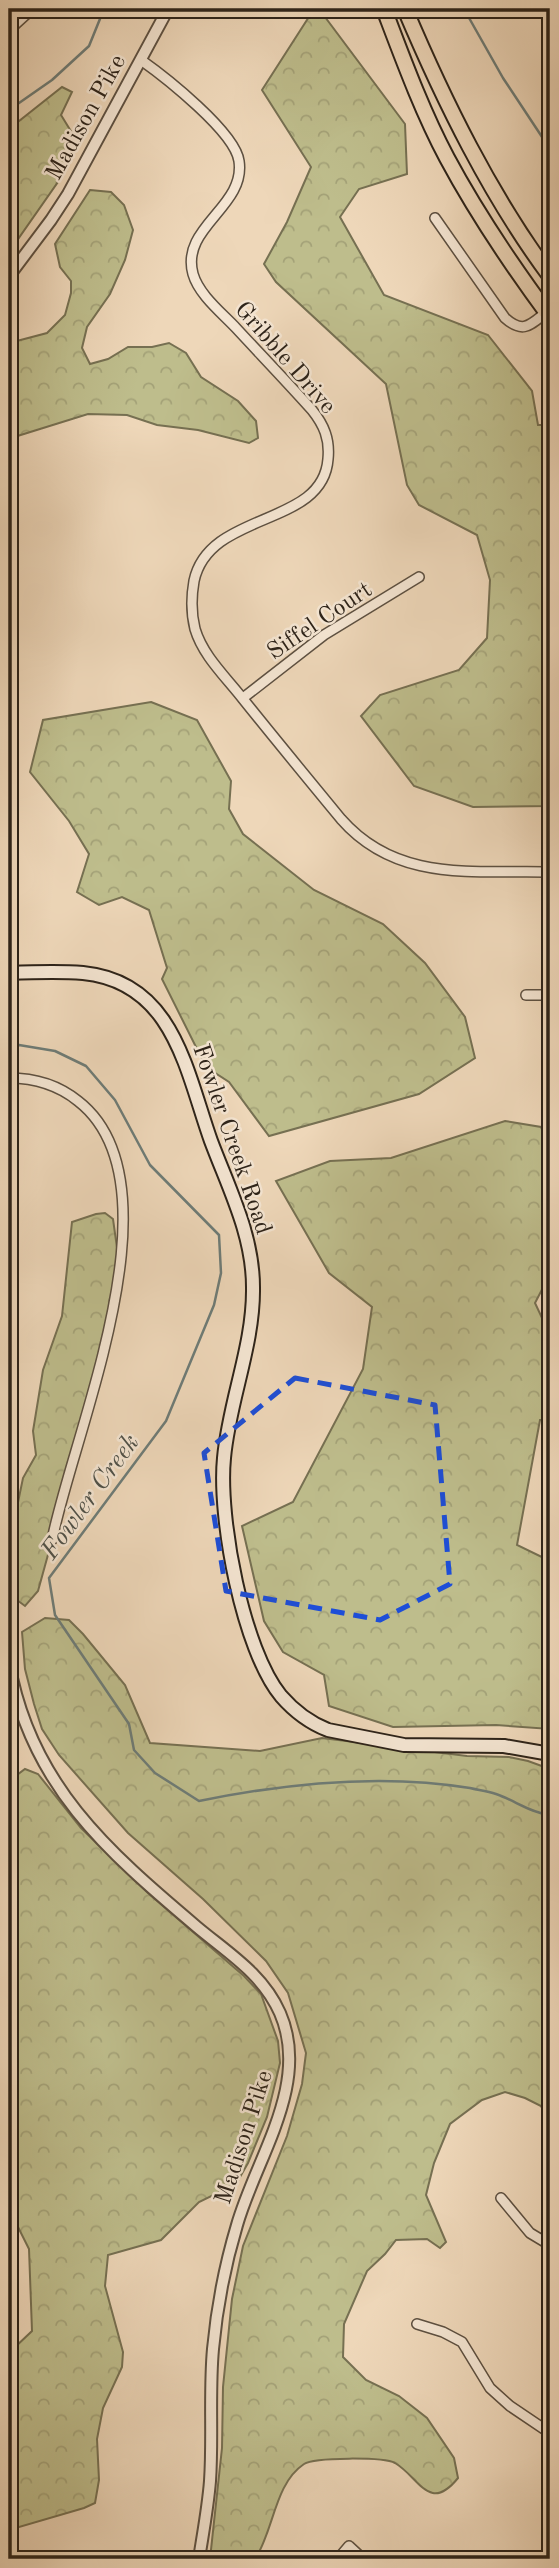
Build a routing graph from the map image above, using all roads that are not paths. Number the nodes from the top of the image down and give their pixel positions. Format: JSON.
{"nodes":[{"id":1,"x":32,"y":9,"type":"edge"},
{"id":2,"x":168,"y":9,"type":"edge"},
{"id":3,"x":384,"y":9,"type":"edge"},
{"id":4,"x":405,"y":9,"type":"edge"},
{"id":5,"x":9,"y":30,"type":"edge"},
{"id":6,"x":141,"y":60,"type":"junction"},
{"id":7,"x":435,"y":218,"type":"dead end"},
{"id":8,"x":9,"y":276,"type":"edge"},
{"id":9,"x":550,"y":276,"type":"edge"},
{"id":10,"x":549,"y":313,"type":"edge"},
{"id":11,"x":419,"y":577,"type":"dead end"},
{"id":12,"x":243,"y":698,"type":"junction"},
{"id":13,"x":550,"y":872,"type":"edge"},
{"id":14,"x":9,"y":974,"type":"edge"},
{"id":15,"x":526,"y":995,"type":"dead end"},
{"id":16,"x":550,"y":995,"type":"edge"},
{"id":17,"x":9,"y":1078,"type":"edge"},
{"id":18,"x":52,"y":1540,"type":"dead end"},
{"id":19,"x":9,"y":1663,"type":"edge"},
{"id":20,"x":550,"y":1754,"type":"edge"},
{"id":21,"x":501,"y":2198,"type":"dead end"},
{"id":22,"x":550,"y":2245,"type":"edge"},
{"id":23,"x":417,"y":2324,"type":"dead end"},
{"id":24,"x":549,"y":2429,"type":"edge"},
{"id":25,"x":199,"y":2559,"type":"edge"},
{"id":26,"x":338,"y":2559,"type":"edge"},
{"id":27,"x":363,"y":2559,"type":"edge"}],
"edges":[{"from":1,"to":5,"type":"street"},
{"from":2,"to":6,"type":"street","name":"Madison Pike"},
{"from":3,"to":10,"type":"main road"},
{"from":4,"to":9,"type":"main road"},
{"from":6,"to":8,"type":"street","name":"Madison Pike"},
{"from":6,"to":12,"type":"street","name":"Gribble Drive"},
{"from":7,"to":10,"type":"street"},
{"from":11,"to":12,"type":"street","name":"Siffel Court"},
{"from":12,"to":13,"type":"street","name":"Gribble Drive"},
{"from":14,"to":20,"type":"main road","name":"Fowler Creek Road"},
{"from":15,"to":16,"type":"street"},
{"from":17,"to":18,"type":"street"},
{"from":19,"to":25,"type":"street","name":"Madison Pike"},
{"from":21,"to":22,"type":"street"},
{"from":23,"to":24,"type":"street"},
{"from":26,"to":27,"type":"street"}]}
